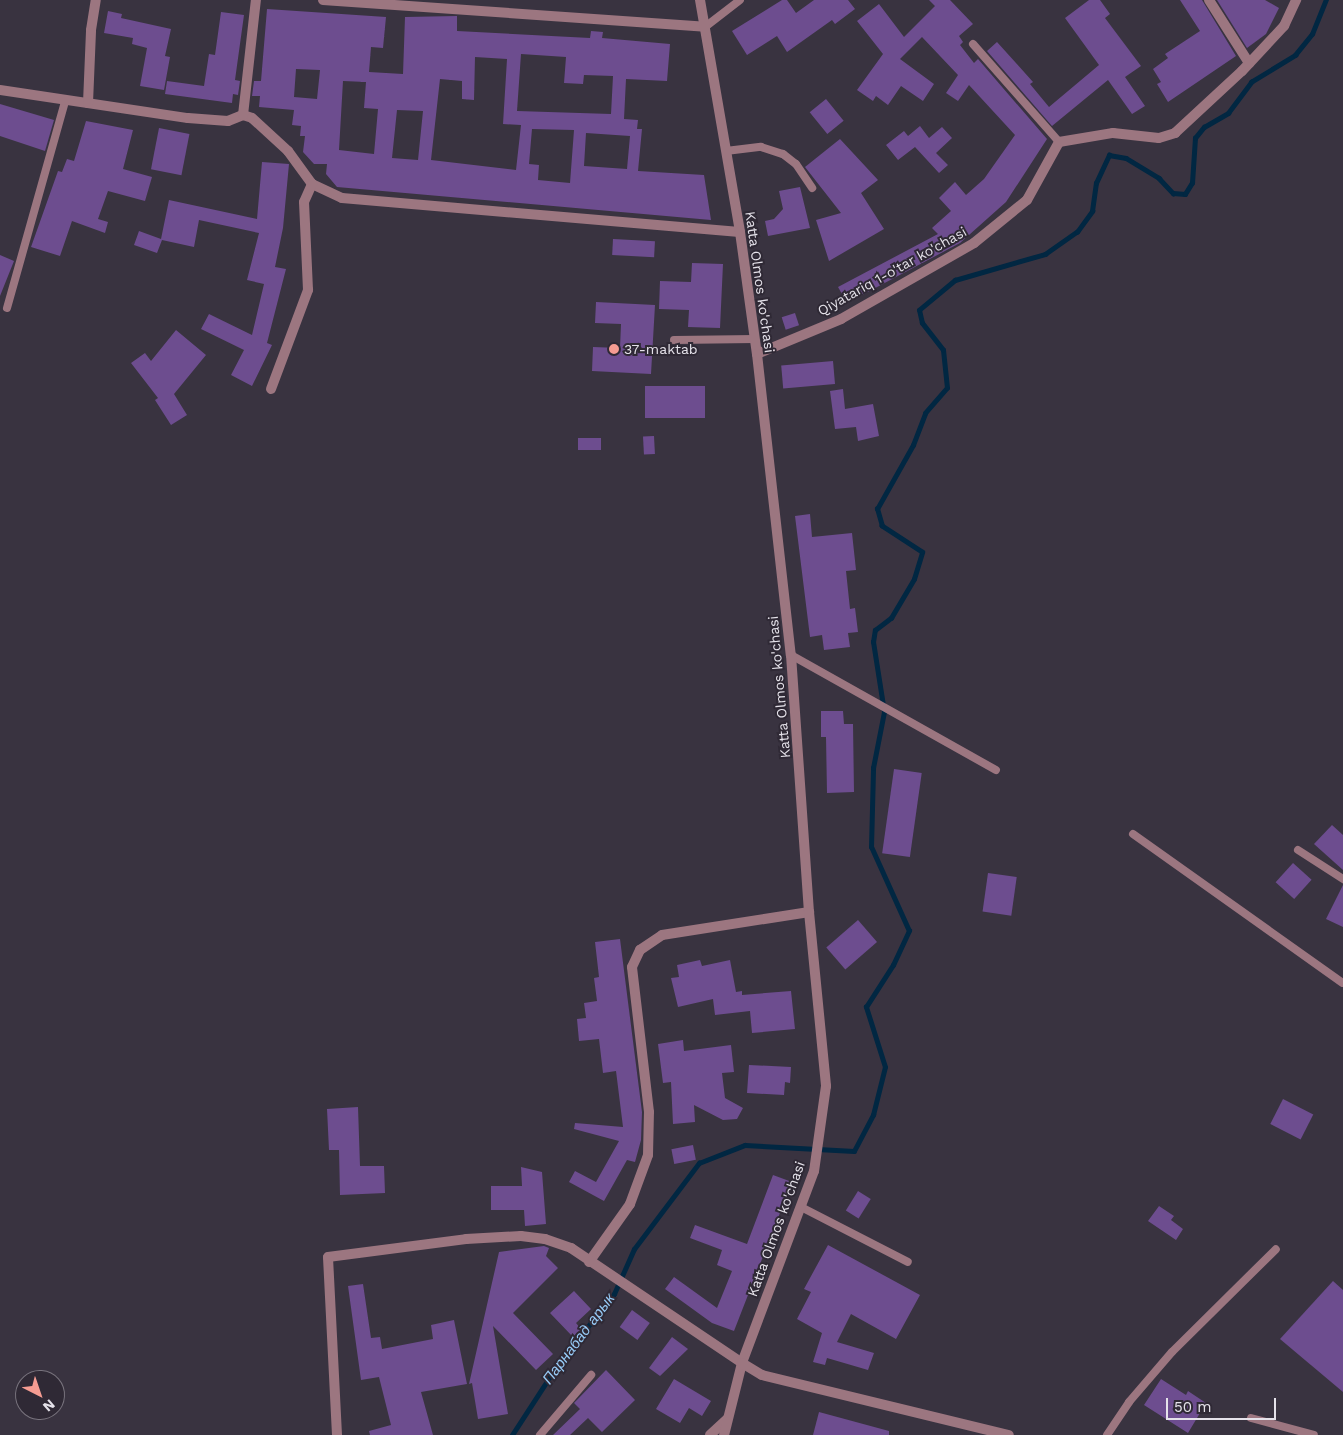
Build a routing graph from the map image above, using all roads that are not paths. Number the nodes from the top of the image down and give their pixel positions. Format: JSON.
{"nodes":[{"id":1,"x":96,"y":0,"type":"edge"},
{"id":2,"x":256,"y":0,"type":"edge"},
{"id":3,"x":323,"y":0,"type":"edge"},
{"id":4,"x":700,"y":0,"type":"edge"},
{"id":5,"x":740,"y":0,"type":"edge"},
{"id":6,"x":1209,"y":0,"type":"edge"},
{"id":7,"x":1296,"y":0,"type":"edge"},
{"id":8,"x":705,"y":27,"type":"junction"},
{"id":9,"x":973,"y":44,"type":"dead end"},
{"id":10,"x":1249,"y":63,"type":"junction"},
{"id":11,"x":0,"y":90,"type":"edge"},
{"id":12,"x":65,"y":101,"type":"junction"},
{"id":13,"x":88,"y":103,"type":"junction"},
{"id":14,"x":243,"y":115,"type":"junction"},
{"id":15,"x":1060,"y":142,"type":"junction"},
{"id":16,"x":726,"y":151,"type":"junction"},
{"id":17,"x":312,"y":184,"type":"junction"},
{"id":18,"x":812,"y":188,"type":"dead end"},
{"id":19,"x":740,"y":232,"type":"junction"},
{"id":20,"x":7,"y":308,"type":"dead end"},
{"id":21,"x":755,"y":339,"type":"junction"},
{"id":22,"x":674,"y":340,"type":"dead end"},
{"id":23,"x":757,"y":354,"type":"junction"},
{"id":24,"x":271,"y":389,"type":"dead end"},
{"id":25,"x":791,"y":655,"type":"junction"},
{"id":26,"x":996,"y":770,"type":"dead end"},
{"id":27,"x":1133,"y":834,"type":"dead end"},
{"id":28,"x":1298,"y":850,"type":"dead end"},
{"id":29,"x":1343,"y":879,"type":"edge"},
{"id":30,"x":809,"y":912,"type":"junction"},
{"id":31,"x":1343,"y":983,"type":"edge"},
{"id":32,"x":800,"y":1207,"type":"junction"},
{"id":33,"x":1276,"y":1249,"type":"dead end"},
{"id":34,"x":589,"y":1262,"type":"junction"},
{"id":35,"x":908,"y":1262,"type":"dead end"},
{"id":36,"x":742,"y":1363,"type":"junction"},
{"id":37,"x":591,"y":1375,"type":"dead end"},
{"id":38,"x":1251,"y":1418,"type":"dead end"},
{"id":39,"x":728,"y":1419,"type":"junction"},
{"id":40,"x":337,"y":1435,"type":"edge"},
{"id":41,"x":540,"y":1435,"type":"edge"},
{"id":42,"x":710,"y":1435,"type":"edge"},
{"id":43,"x":724,"y":1435,"type":"edge"},
{"id":44,"x":1009,"y":1435,"type":"edge"},
{"id":45,"x":1107,"y":1435,"type":"edge"},
{"id":46,"x":1314,"y":1435,"type":"edge"}],
"edges":[{"from":1,"to":13,"type":"street"},
{"from":2,"to":14,"type":"street"},
{"from":3,"to":8,"type":"street"},
{"from":4,"to":8,"type":"street","name":"Katta Olmos ko'chasi"},
{"from":5,"to":8,"type":"lane"},
{"from":6,"to":10,"type":"street"},
{"from":7,"to":10,"type":"street"},
{"from":8,"to":16,"type":"street","name":"Katta Olmos ko'chasi"},
{"from":9,"to":15,"type":"lane"},
{"from":10,"to":15,"type":"street"},
{"from":11,"to":12,"type":"street"},
{"from":12,"to":13,"type":"street"},
{"from":12,"to":20,"type":"lane"},
{"from":13,"to":14,"type":"street"},
{"from":14,"to":17,"type":"street"},
{"from":15,"to":23,"type":"street","name":"Qiyatariq 1-o'tar ko'chasi"},
{"from":16,"to":18,"type":"lane"},
{"from":16,"to":19,"type":"street","name":"Katta Olmos ko'chasi"},
{"from":17,"to":19,"type":"street"},
{"from":17,"to":24,"type":"street"},
{"from":19,"to":21,"type":"street","name":"Katta Olmos ko'chasi"},
{"from":21,"to":22,"type":"lane"},
{"from":21,"to":23,"type":"street","name":"Katta Olmos ko'chasi"},
{"from":23,"to":25,"type":"street","name":"Katta Olmos ko'chasi"},
{"from":25,"to":26,"type":"lane"},
{"from":25,"to":30,"type":"street","name":"Katta Olmos ko'chasi"},
{"from":27,"to":31,"type":"lane"},
{"from":28,"to":29,"type":"lane"},
{"from":30,"to":32,"type":"street","name":"Katta Olmos ko'chasi"},
{"from":30,"to":34,"type":"street"},
{"from":32,"to":35,"type":"lane"},
{"from":32,"to":36,"type":"street","name":"Katta Olmos ko'chasi"},
{"from":33,"to":45,"type":"lane"},
{"from":34,"to":36,"type":"street"},
{"from":34,"to":40,"type":"street"},
{"from":36,"to":39,"type":"street","name":"Katta Olmos ko'chasi"},
{"from":36,"to":44,"type":"street"},
{"from":37,"to":41,"type":"lane"},
{"from":38,"to":46,"type":"lane"},
{"from":39,"to":42,"type":"street"},
{"from":39,"to":43,"type":"street","name":"Katta Olmos ko'chasi"}]}
